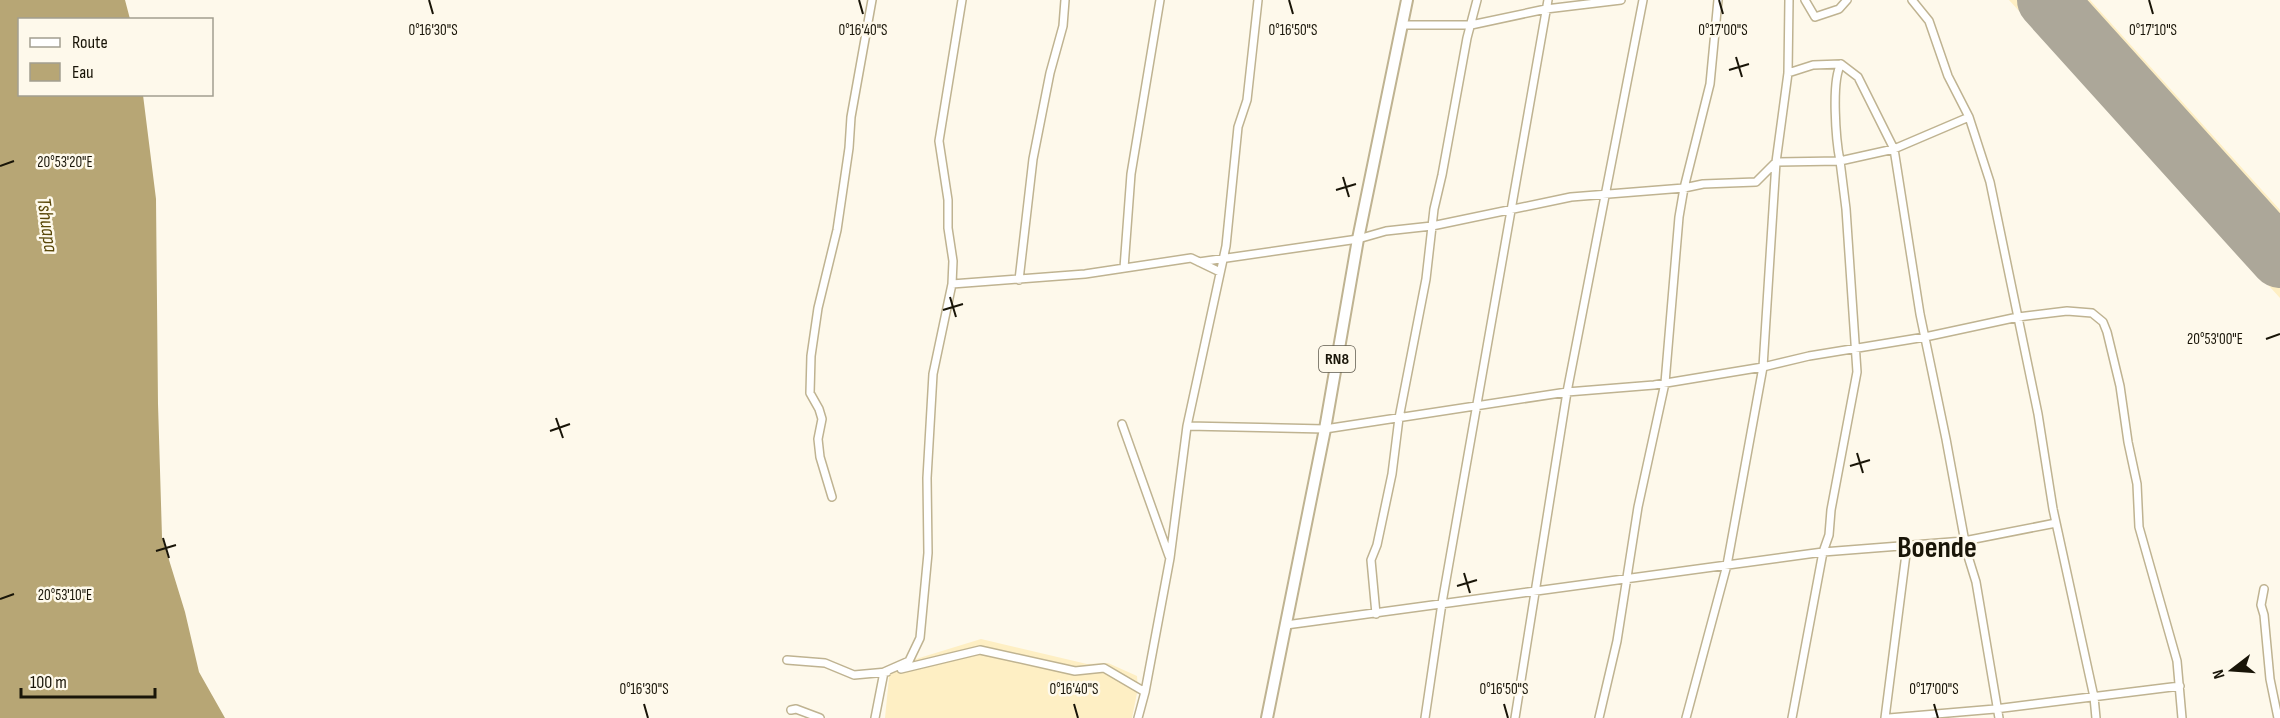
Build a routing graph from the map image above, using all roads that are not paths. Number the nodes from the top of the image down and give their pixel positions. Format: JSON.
{"nodes":[{"id":1,"x":872,"y":0,"type":"edge"},
{"id":2,"x":962,"y":0,"type":"edge"},
{"id":3,"x":1065,"y":0,"type":"edge"},
{"id":4,"x":1160,"y":0,"type":"edge"},
{"id":5,"x":1258,"y":0,"type":"edge"},
{"id":6,"x":1407,"y":0,"type":"edge"},
{"id":7,"x":1477,"y":0,"type":"edge"},
{"id":8,"x":1548,"y":0,"type":"edge"},
{"id":9,"x":1621,"y":0,"type":"edge"},
{"id":10,"x":1643,"y":0,"type":"edge"},
{"id":11,"x":1718,"y":0,"type":"edge"},
{"id":12,"x":1789,"y":0,"type":"edge"},
{"id":13,"x":1805,"y":0,"type":"edge"},
{"id":14,"x":1846,"y":0,"type":"edge"},
{"id":15,"x":1912,"y":0,"type":"edge"},
{"id":16,"x":1546,"y":9,"type":"junction"},
{"id":17,"x":1402,"y":25,"type":"junction"},
{"id":18,"x":1471,"y":25,"type":"junction"},
{"id":19,"x":1841,"y":64,"type":"junction"},
{"id":20,"x":1788,"y":74,"type":"junction"},
{"id":21,"x":1969,"y":117,"type":"junction"},
{"id":22,"x":1894,"y":149,"type":"junction"},
{"id":23,"x":1840,"y":161,"type":"junction"},
{"id":24,"x":1776,"y":162,"type":"junction"},
{"id":25,"x":1684,"y":188,"type":"junction"},
{"id":26,"x":1604,"y":195,"type":"junction"},
{"id":27,"x":1511,"y":210,"type":"junction"},
{"id":28,"x":1432,"y":226,"type":"junction"},
{"id":29,"x":1358,"y":239,"type":"junction"},
{"id":30,"x":1223,"y":257,"type":"junction"},
{"id":31,"x":1199,"y":262,"type":"junction"},
{"id":32,"x":1124,"y":268,"type":"junction"},
{"id":33,"x":1220,"y":272,"type":"junction"},
{"id":34,"x":1019,"y":280,"type":"junction"},
{"id":35,"x":952,"y":284,"type":"junction"},
{"id":36,"x":2018,"y":317,"type":"junction"},
{"id":37,"x":1924,"y":337,"type":"junction"},
{"id":38,"x":1857,"y":348,"type":"junction"},
{"id":39,"x":1763,"y":367,"type":"junction"},
{"id":40,"x":1665,"y":383,"type":"junction"},
{"id":41,"x":1567,"y":392,"type":"junction"},
{"id":42,"x":1478,"y":405,"type":"junction"},
{"id":43,"x":1399,"y":418,"type":"junction"},
{"id":44,"x":1122,"y":424,"type":"dead end"},
{"id":45,"x":1187,"y":426,"type":"junction"},
{"id":46,"x":1325,"y":429,"type":"junction"},
{"id":47,"x":832,"y":497,"type":"dead end"},
{"id":48,"x":2056,"y":523,"type":"junction"},
{"id":49,"x":1964,"y":541,"type":"junction"},
{"id":50,"x":1907,"y":546,"type":"junction"},
{"id":51,"x":1823,"y":552,"type":"junction"},
{"id":52,"x":1170,"y":558,"type":"junction"},
{"id":53,"x":1727,"y":565,"type":"junction"},
{"id":54,"x":1626,"y":578,"type":"junction"},
{"id":55,"x":2264,"y":589,"type":"dead end"},
{"id":56,"x":1535,"y":592,"type":"junction"},
{"id":57,"x":1442,"y":603,"type":"junction"},
{"id":58,"x":1376,"y":614,"type":"junction"},
{"id":59,"x":1286,"y":625,"type":"junction"},
{"id":60,"x":787,"y":660,"type":"dead end"},
{"id":61,"x":884,"y":672,"type":"junction"},
{"id":62,"x":2180,"y":687,"type":"junction"},
{"id":63,"x":1145,"y":692,"type":"junction"},
{"id":64,"x":2094,"y":697,"type":"junction"},
{"id":65,"x":1998,"y":709,"type":"junction"},
{"id":66,"x":791,"y":710,"type":"dead end"},
{"id":67,"x":820,"y":718,"type":"edge"},
{"id":68,"x":874,"y":718,"type":"edge"},
{"id":69,"x":1138,"y":718,"type":"edge"},
{"id":70,"x":1267,"y":718,"type":"edge"},
{"id":71,"x":1425,"y":718,"type":"edge"},
{"id":72,"x":1515,"y":718,"type":"edge"},
{"id":73,"x":1599,"y":718,"type":"edge"},
{"id":74,"x":1686,"y":718,"type":"edge"},
{"id":75,"x":1792,"y":718,"type":"edge"},
{"id":76,"x":1887,"y":718,"type":"edge"},
{"id":77,"x":1999,"y":718,"type":"edge"},
{"id":78,"x":2096,"y":718,"type":"edge"},
{"id":79,"x":2182,"y":718,"type":"edge"},
{"id":80,"x":2278,"y":718,"type":"edge"}],
"edges":[{"from":1,"to":47,"type":"street"},
{"from":2,"to":35,"type":"street"},
{"from":3,"to":34,"type":"street"},
{"from":4,"to":32,"type":"street"},
{"from":5,"to":30,"type":"street"},
{"from":6,"to":17,"type":"main road","number":"RN8"},
{"from":7,"to":18,"type":"street"},
{"from":8,"to":16,"type":"street"},
{"from":9,"to":16,"type":"street"},
{"from":10,"to":26,"type":"street"},
{"from":11,"to":25,"type":"street"},
{"from":12,"to":20,"type":"street"},
{"from":13,"to":14,"type":"street"},
{"from":15,"to":21,"type":"street"},
{"from":16,"to":18,"type":"street"},
{"from":16,"to":27,"type":"street"},
{"from":17,"to":18,"type":"street"},
{"from":17,"to":29,"type":"main road","number":"RN8"},
{"from":18,"to":28,"type":"street"},
{"from":19,"to":20,"type":"street"},
{"from":19,"to":22,"type":"street"},
{"from":19,"to":23,"type":"street"},
{"from":20,"to":24,"type":"street"},
{"from":21,"to":22,"type":"street"},
{"from":21,"to":36,"type":"street"},
{"from":22,"to":23,"type":"street"},
{"from":22,"to":37,"type":"street"},
{"from":23,"to":24,"type":"street"},
{"from":23,"to":38,"type":"street"},
{"from":24,"to":25,"type":"street"},
{"from":24,"to":39,"type":"street"},
{"from":25,"to":26,"type":"street"},
{"from":25,"to":40,"type":"street"},
{"from":26,"to":27,"type":"street"},
{"from":26,"to":41,"type":"street"},
{"from":27,"to":28,"type":"street"},
{"from":27,"to":42,"type":"street"},
{"from":28,"to":29,"type":"street"},
{"from":28,"to":43,"type":"street"},
{"from":29,"to":30,"type":"street"},
{"from":29,"to":46,"type":"main road","number":"RN8"},
{"from":30,"to":31,"type":"street"},
{"from":30,"to":33,"type":"street"},
{"from":31,"to":32,"type":"street"},
{"from":31,"to":33,"type":"street"},
{"from":32,"to":34,"type":"street"},
{"from":33,"to":45,"type":"street"},
{"from":34,"to":35,"type":"street"},
{"from":35,"to":61,"type":"street"},
{"from":36,"to":37,"type":"street"},
{"from":36,"to":48,"type":"street"},
{"from":36,"to":62,"type":"street"},
{"from":37,"to":38,"type":"street"},
{"from":37,"to":49,"type":"street"},
{"from":38,"to":39,"type":"street"},
{"from":38,"to":51,"type":"street"},
{"from":39,"to":40,"type":"street"},
{"from":39,"to":53,"type":"street"},
{"from":40,"to":41,"type":"street"},
{"from":40,"to":54,"type":"street"},
{"from":41,"to":42,"type":"street"},
{"from":41,"to":56,"type":"street"},
{"from":42,"to":43,"type":"street"},
{"from":42,"to":57,"type":"street"},
{"from":43,"to":46,"type":"street"},
{"from":43,"to":58,"type":"street"},
{"from":44,"to":52,"type":"street"},
{"from":45,"to":46,"type":"street"},
{"from":45,"to":52,"type":"street"},
{"from":46,"to":59,"type":"main road","number":"RN8"},
{"from":48,"to":49,"type":"street"},
{"from":48,"to":64,"type":"street"},
{"from":49,"to":50,"type":"street"},
{"from":49,"to":65,"type":"street"},
{"from":50,"to":51,"type":"street"},
{"from":50,"to":76,"type":"street"},
{"from":51,"to":53,"type":"street"},
{"from":51,"to":75,"type":"street"},
{"from":52,"to":63,"type":"street"},
{"from":53,"to":54,"type":"street"},
{"from":53,"to":74,"type":"street"},
{"from":54,"to":56,"type":"street"},
{"from":54,"to":73,"type":"street"},
{"from":55,"to":80,"type":"street"},
{"from":56,"to":57,"type":"street"},
{"from":56,"to":72,"type":"street"},
{"from":57,"to":58,"type":"street"},
{"from":57,"to":71,"type":"street"},
{"from":58,"to":59,"type":"street"},
{"from":59,"to":70,"type":"main road","number":"RN8"},
{"from":60,"to":61,"type":"street"},
{"from":61,"to":63,"type":"street"},
{"from":61,"to":68,"type":"street"},
{"from":62,"to":64,"type":"street"},
{"from":62,"to":79,"type":"street"},
{"from":63,"to":69,"type":"street"},
{"from":64,"to":65,"type":"street"},
{"from":64,"to":78,"type":"street"},
{"from":65,"to":76,"type":"street"},
{"from":65,"to":77,"type":"street"},
{"from":66,"to":67,"type":"street"}]}
